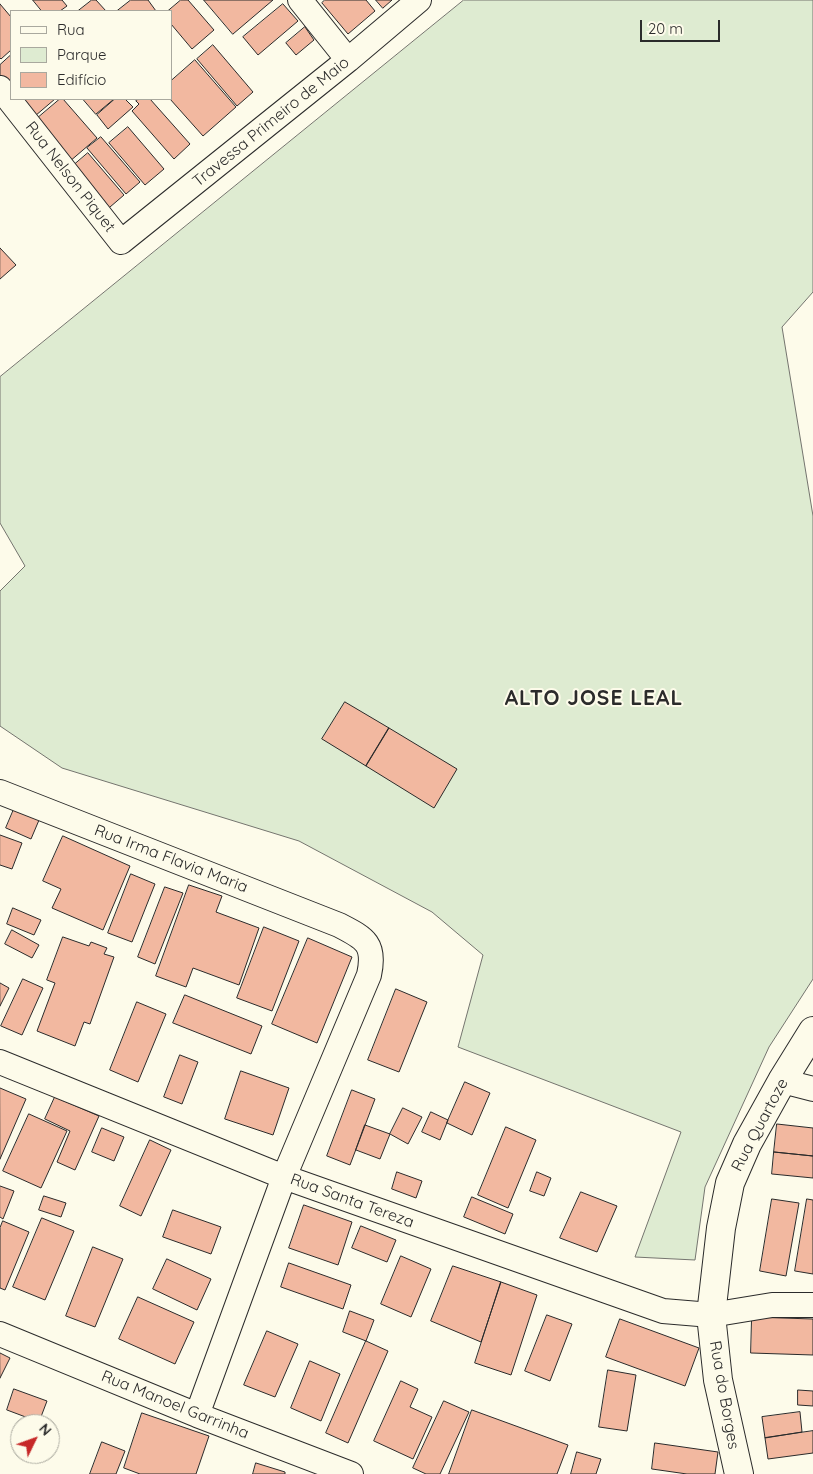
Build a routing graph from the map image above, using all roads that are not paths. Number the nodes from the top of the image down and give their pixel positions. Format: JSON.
{"nodes":[{"id":1,"x":300,"y":0,"type":"edge"},
{"id":2,"x":419,"y":0,"type":"edge"},
{"id":3,"x":348,"y":60,"type":"junction"},
{"id":4,"x":0,"y":88,"type":"edge"},
{"id":5,"x":121,"y":242,"type":"joint"},
{"id":6,"x":1,"y":792,"type":"edge"},
{"id":7,"x":813,"y":1031,"type":"edge"},
{"id":8,"x":0,"y":1062,"type":"edge"},
{"id":9,"x":782,"y":1081,"type":"junction"},
{"id":10,"x":813,"y":1089,"type":"edge"},
{"id":11,"x":284,"y":1177,"type":"junction"},
{"id":12,"x":813,"y":1305,"type":"edge"},
{"id":13,"x":711,"y":1315,"type":"junction"},
{"id":14,"x":0,"y":1334,"type":"edge"},
{"id":15,"x":198,"y":1415,"type":"junction"},
{"id":16,"x":351,"y":1474,"type":"edge"},
{"id":17,"x":739,"y":1474,"type":"edge"}],
"edges":[{"from":1,"to":3,"type":"street"},
{"from":2,"to":3,"type":"street","name":"Travessa Primeiro de Maio"},
{"from":3,"to":5,"type":"street","name":"Travessa Primeiro de Maio"},
{"from":4,"to":5,"type":"street","name":"Rua Nelson Piquet"},
{"from":6,"to":11,"type":"street","name":"Rua Irma Flavia Maria"},
{"from":7,"to":9,"type":"street","name":"Rua Quartoze"},
{"from":8,"to":11,"type":"street","name":"Rua Santa Tereza"},
{"from":9,"to":10,"type":"street"},
{"from":9,"to":13,"type":"street","name":"Rua Quartoze"},
{"from":11,"to":13,"type":"street","name":"Rua Santa Tereza"},
{"from":11,"to":15,"type":"street","name":"Rua Irma Flavia Maria"},
{"from":12,"to":13,"type":"street","name":"Rua Santa Tereza"},
{"from":13,"to":17,"type":"street","name":"Rua do Borges"},
{"from":14,"to":15,"type":"street","name":"Rua Manoel Garrinha"},
{"from":15,"to":16,"type":"street","name":"Rua Manoel Garrinha"}]}
